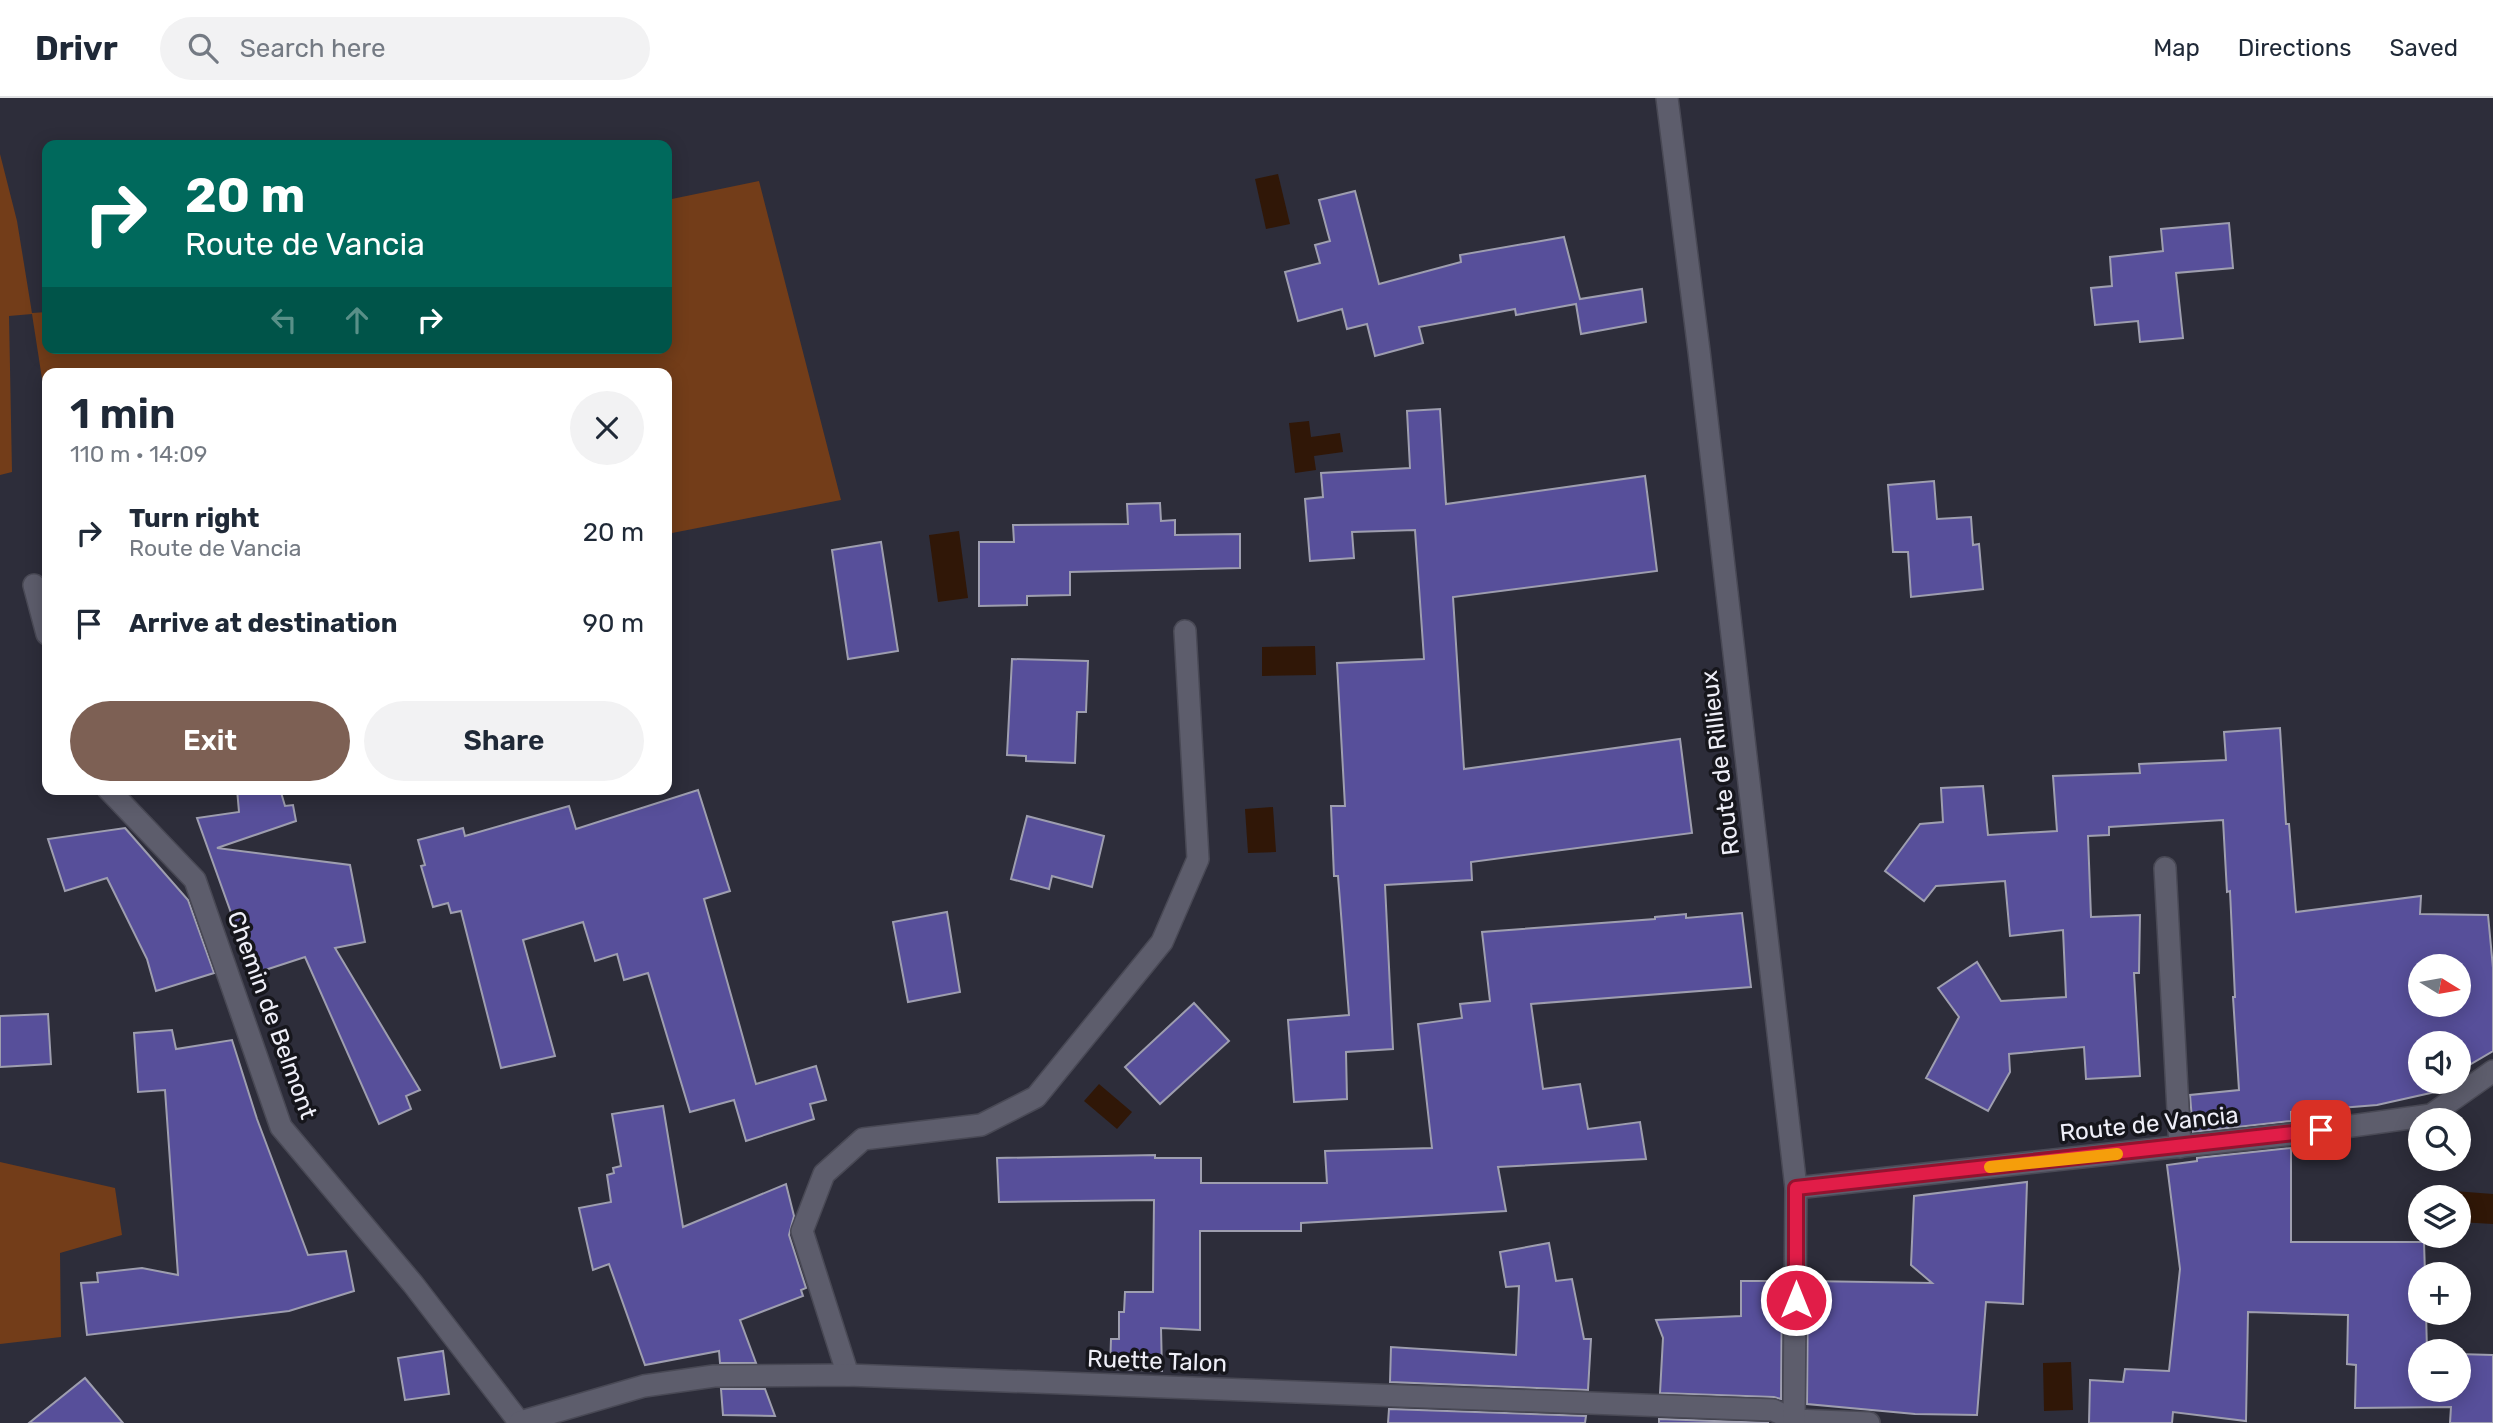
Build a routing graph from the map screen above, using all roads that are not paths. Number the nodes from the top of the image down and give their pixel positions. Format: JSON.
{"nodes":[{"id":1,"x":1667,"y":98,"type":"edge"},
{"id":2,"x":34,"y":585,"type":"dead end"},
{"id":3,"x":42,"y":615,"type":"edge"},
{"id":4,"x":1185,"y":631,"type":"dead end"},
{"id":5,"x":114,"y":795,"type":"edge"},
{"id":6,"x":2165,"y":868,"type":"dead end"},
{"id":7,"x":2493,"y":1071,"type":"edge"},
{"id":8,"x":2180,"y":1147,"type":"junction"},
{"id":9,"x":1796,"y":1188,"type":"junction"},
{"id":10,"x":848,"y":1375,"type":"junction"},
{"id":11,"x":1627,"y":1415,"type":"edge"},
{"id":12,"x":1794,"y":1421,"type":"edge"},
{"id":13,"x":520,"y":1422,"type":"edge"},
{"id":14,"x":1869,"y":1423,"type":"edge"}],
"edges":[{"from":1,"to":9,"type":"street","name":"Route de Rillieux"},
{"from":2,"to":3,"type":"street"},
{"from":4,"to":10,"type":"street"},
{"from":5,"to":13,"type":"street","name":"Chemin de Belmont"},
{"from":6,"to":8,"type":"street"},
{"from":7,"to":8,"type":"street","name":"Route de Vancia"},
{"from":8,"to":9,"type":"street","name":"Route de Vancia"},
{"from":9,"to":12,"type":"street","name":"Route de Rillieux"},
{"from":10,"to":11,"type":"street","name":"Ruette Talon"},
{"from":10,"to":13,"type":"street","name":"Ruette Talon"},
{"from":11,"to":12,"type":"street","name":"Ruette Talon"},
{"from":12,"to":14,"type":"street","name":"Ruette Talon"}]}
